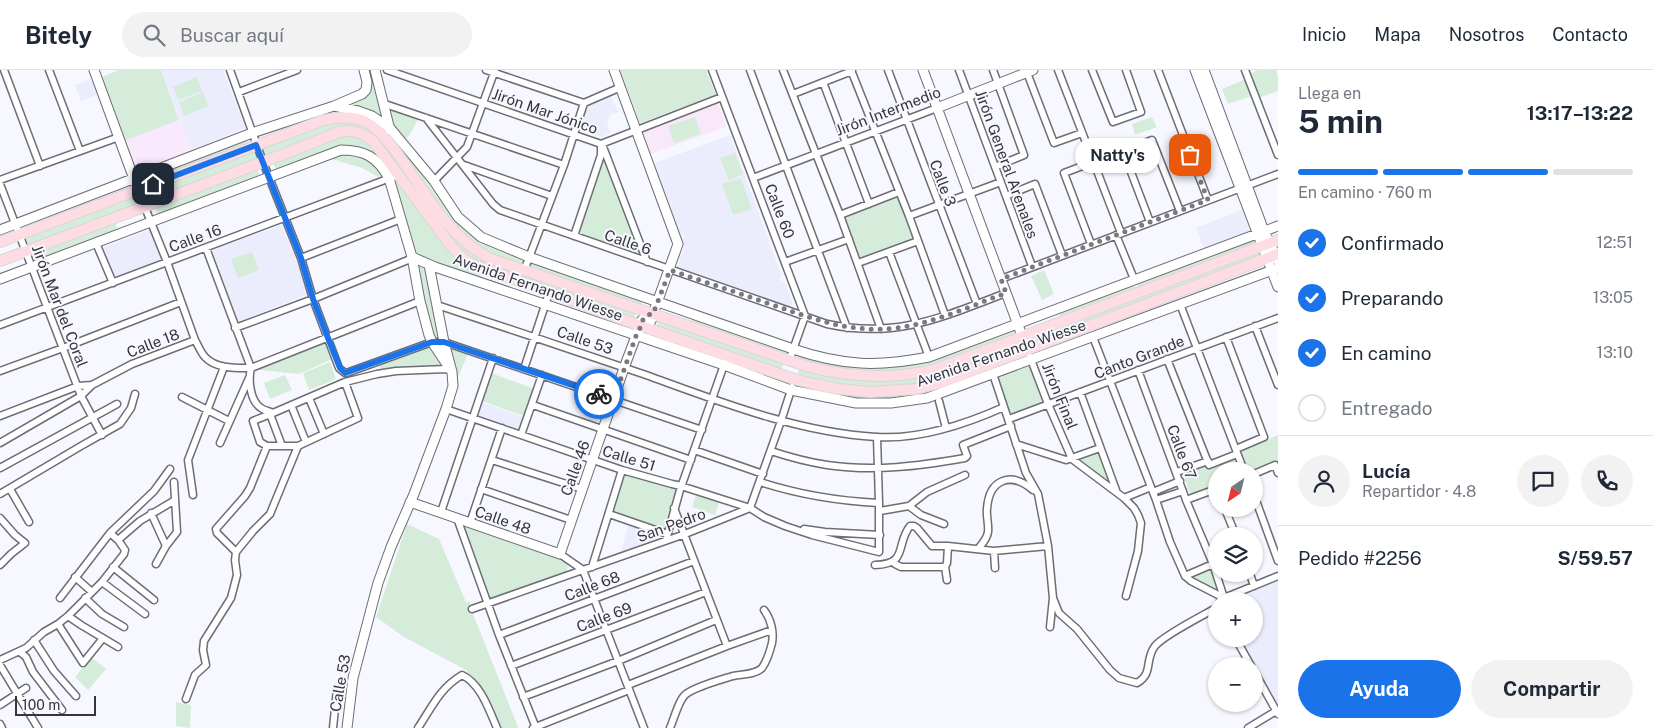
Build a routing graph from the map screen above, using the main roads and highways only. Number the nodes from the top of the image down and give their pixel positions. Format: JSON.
{"nodes":[{"id":1,"x":94,"y":70,"type":"edge"},
{"id":2,"x":364,"y":70,"type":"edge"},
{"id":3,"x":375,"y":70,"type":"edge"},
{"id":4,"x":614,"y":70,"type":"edge"},
{"id":5,"x":923,"y":70,"type":"edge"},
{"id":6,"x":1195,"y":70,"type":"edge"},
{"id":7,"x":1204,"y":70,"type":"edge"},
{"id":8,"x":1028,"y":71,"type":"edge"},
{"id":9,"x":334,"y":106,"type":"junction"},
{"id":10,"x":937,"y":108,"type":"junction"},
{"id":11,"x":390,"y":128,"type":"junction"},
{"id":12,"x":395,"y":150,"type":"junction"},
{"id":13,"x":413,"y":177,"type":"junction"},
{"id":14,"x":133,"y":178,"type":"junction"},
{"id":15,"x":397,"y":179,"type":"junction"},
{"id":16,"x":1244,"y":187,"type":"junction"},
{"id":17,"x":138,"y":190,"type":"junction"},
{"id":18,"x":1278,"y":226,"type":"edge"},
{"id":19,"x":0,"y":230,"type":"edge"},
{"id":20,"x":1260,"y":232,"type":"junction"},
{"id":21,"x":0,"y":242,"type":"edge"},
{"id":22,"x":1270,"y":243,"type":"edge"},
{"id":23,"x":412,"y":257,"type":"junction"},
{"id":24,"x":1275,"y":257,"type":"edge"},
{"id":25,"x":0,"y":261,"type":"edge"},
{"id":26,"x":429,"y":265,"type":"junction"},
{"id":27,"x":1275,"y":269,"type":"edge"},
{"id":28,"x":0,"y":279,"type":"edge"},
{"id":29,"x":1278,"y":287,"type":"edge"},
{"id":30,"x":657,"y":302,"type":"junction"},
{"id":31,"x":653,"y":314,"type":"junction"},
{"id":32,"x":1017,"y":323,"type":"junction"},
{"id":33,"x":641,"y":326,"type":"junction"},
{"id":34,"x":636,"y":336,"type":"junction"},
{"id":35,"x":1022,"y":336,"type":"junction"},
{"id":36,"x":1027,"y":349,"type":"junction"},
{"id":37,"x":726,"y":360,"type":"junction"},
{"id":38,"x":453,"y":375,"type":"junction"},
{"id":39,"x":410,"y":502,"type":"junction"},
{"id":40,"x":560,"y":554,"type":"joint"},
{"id":41,"x":347,"y":728,"type":"edge"}],
"edges":[{"from":1,"to":14,"type":"main road"},
{"from":2,"to":9,"type":"main road"},
{"from":3,"to":11,"type":"main road"},
{"from":4,"to":30,"type":"main road"},
{"from":5,"to":10,"type":"main road","name":"Jirón Final"},
{"from":6,"to":16,"type":"main road"},
{"from":7,"to":16,"type":"main road"},
{"from":8,"to":10,"type":"main road","name":"Jirón Intermedio"},
{"from":9,"to":11,"type":"main road","name":"Avenida Fernando Wiesse"},
{"from":9,"to":14,"type":"main road"},
{"from":10,"to":32,"type":"main road","name":"Jirón Final"},
{"from":11,"to":12,"type":"main road"},
{"from":11,"to":30,"type":"main road","name":"Avenida Fernando Wiesse"},
{"from":12,"to":13,"type":"main road","name":"Avenida Fernando Wiesse"},
{"from":12,"to":17,"type":"main road","name":"Avenida Fernando Wiesse"},
{"from":13,"to":15,"type":"main road"},
{"from":13,"to":31,"type":"main road","name":"Avenida Fernando Wiesse"},
{"from":14,"to":17,"type":"main road"},
{"from":14,"to":19,"type":"main road"},
{"from":15,"to":23,"type":"main road","name":"Avenida Fernando Wiesse"},
{"from":15,"to":25,"type":"main road","name":"Avenida Fernando Wiesse"},
{"from":15,"to":28,"type":"main road","name":"Avenida Fernando Wiesse"},
{"from":15,"to":33,"type":"main road","name":"Avenida Fernando Wiesse"},
{"from":16,"to":20,"type":"main road"},
{"from":17,"to":21,"type":"main road","name":"Avenida Fernando Wiesse"},
{"from":18,"to":20,"type":"main road","name":"Avenida Fernando Wiesse"},
{"from":20,"to":22,"type":"main road"},
{"from":20,"to":32,"type":"main road","name":"Avenida Fernando Wiesse"},
{"from":22,"to":24,"type":"main road"},
{"from":22,"to":35,"type":"main road","name":"Avenida Fernando Wiesse"},
{"from":23,"to":26,"type":"main road","name":"Avenida Fernando Wiesse"},
{"from":23,"to":38,"type":"main road"},
{"from":24,"to":27,"type":"main road"},
{"from":24,"to":36,"type":"main road","name":"Avenida Fernando Wiesse"},
{"from":26,"to":34,"type":"main road","name":"Avenida Fernando Wiesse"},
{"from":26,"to":38,"type":"main road","name":"Calle 53"},
{"from":27,"to":29,"type":"main road"},
{"from":27,"to":37,"type":"main road","name":"Avenida Fernando Wiesse"},
{"from":30,"to":31,"type":"main road"},
{"from":30,"to":32,"type":"main road","name":"Avenida Fernando Wiesse"},
{"from":31,"to":33,"type":"main road","name":"Calle 46"},
{"from":31,"to":35,"type":"main road","name":"Avenida Fernando Wiesse"},
{"from":32,"to":35,"type":"main road","name":"Jirón Final"},
{"from":33,"to":34,"type":"main road","name":"Calle 46"},
{"from":33,"to":37,"type":"main road","name":"Avenida Fernando Wiesse"},
{"from":34,"to":37,"type":"main road","name":"Avenida Fernando Wiesse"},
{"from":34,"to":40,"type":"main road","name":"Calle 46"},
{"from":35,"to":36,"type":"main road","name":"Jirón Final"},
{"from":36,"to":37,"type":"main road","name":"Avenida Fernando Wiesse"},
{"from":38,"to":39,"type":"main road","name":"Calle 53"},
{"from":38,"to":39,"type":"main road","name":"Calle 53"},
{"from":39,"to":40,"type":"main road","name":"Calle 48"},
{"from":39,"to":41,"type":"main road","name":"Calle 53"}]}
